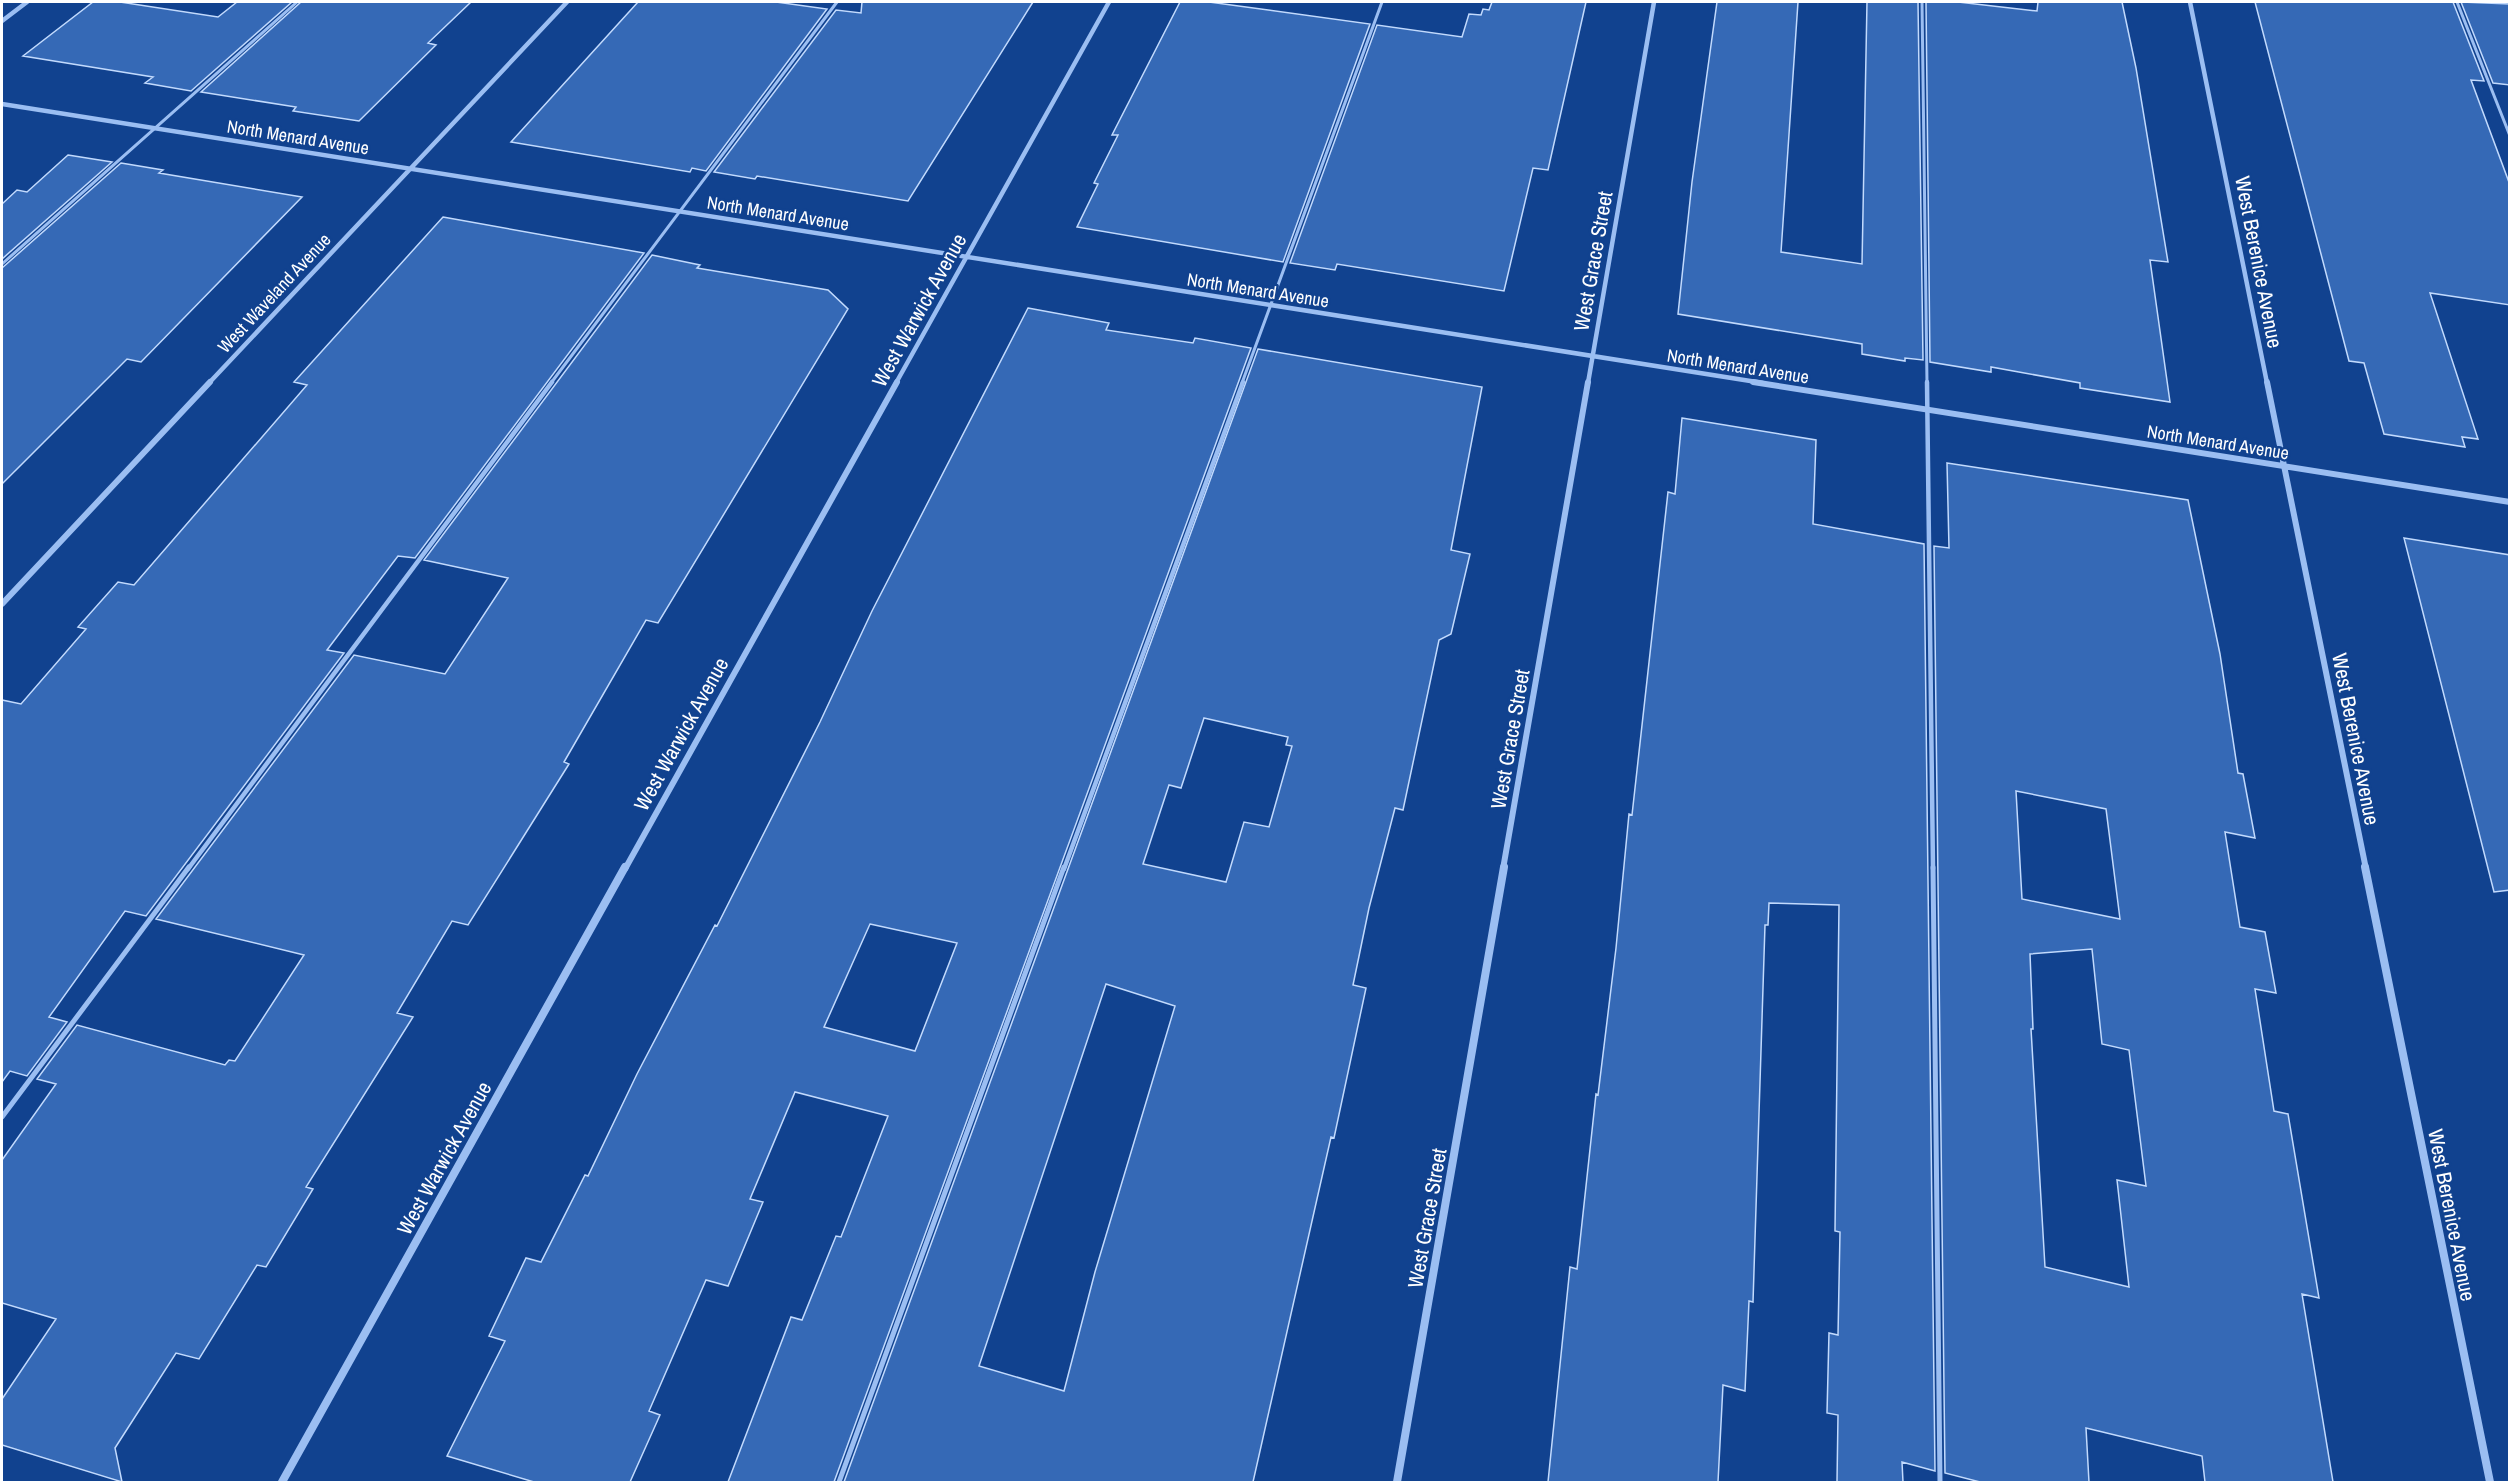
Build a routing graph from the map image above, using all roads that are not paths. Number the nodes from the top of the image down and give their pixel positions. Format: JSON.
{"nodes":[{"id":1,"x":27,"y":2,"type":"edge"},
{"id":2,"x":297,"y":2,"type":"edge"},
{"id":3,"x":567,"y":2,"type":"edge"},
{"id":4,"x":837,"y":2,"type":"edge"},
{"id":5,"x":1109,"y":2,"type":"edge"},
{"id":6,"x":1382,"y":2,"type":"edge"},
{"id":7,"x":1654,"y":2,"type":"edge"},
{"id":8,"x":1922,"y":2,"type":"edge"},
{"id":9,"x":2190,"y":2,"type":"edge"},
{"id":10,"x":2457,"y":2,"type":"edge"},
{"id":11,"x":2,"y":21,"type":"edge"},
{"id":12,"x":2,"y":104,"type":"edge"},
{"id":13,"x":154,"y":128,"type":"junction"},
{"id":14,"x":2510,"y":136,"type":"edge"},
{"id":15,"x":410,"y":168,"type":"junction"},
{"id":16,"x":680,"y":212,"type":"junction"},
{"id":17,"x":967,"y":257,"type":"junction"},
{"id":18,"x":2,"y":264,"type":"edge"},
{"id":19,"x":1271,"y":305,"type":"junction"},
{"id":20,"x":1593,"y":356,"type":"junction"},
{"id":21,"x":1927,"y":410,"type":"junction"},
{"id":22,"x":2284,"y":466,"type":"junction"},
{"id":23,"x":2510,"y":502,"type":"edge"},
{"id":24,"x":2,"y":604,"type":"edge"},
{"id":25,"x":2,"y":1117,"type":"edge"},
{"id":26,"x":282,"y":1482,"type":"edge"},
{"id":27,"x":839,"y":1482,"type":"edge"},
{"id":28,"x":1397,"y":1482,"type":"edge"},
{"id":29,"x":1940,"y":1482,"type":"edge"},
{"id":30,"x":2490,"y":1482,"type":"edge"}],
"edges":[{"from":1,"to":11,"type":"street"},
{"from":2,"to":13,"type":"lane"},
{"from":3,"to":15,"type":"street","name":"West Waveland Avenue"},
{"from":4,"to":16,"type":"lane"},
{"from":5,"to":17,"type":"street","name":"West Warwick Avenue"},
{"from":6,"to":19,"type":"lane"},
{"from":7,"to":20,"type":"street","name":"West Grace Street"},
{"from":8,"to":21,"type":"lane"},
{"from":9,"to":22,"type":"street","name":"West Berenice Avenue"},
{"from":10,"to":14,"type":"lane"},
{"from":12,"to":13,"type":"street","name":"North Menard Avenue"},
{"from":13,"to":15,"type":"street","name":"North Menard Avenue"},
{"from":13,"to":18,"type":"lane"},
{"from":15,"to":16,"type":"street","name":"North Menard Avenue"},
{"from":15,"to":24,"type":"street","name":"West Waveland Avenue"},
{"from":16,"to":17,"type":"street","name":"North Menard Avenue"},
{"from":16,"to":25,"type":"lane"},
{"from":17,"to":19,"type":"street","name":"North Menard Avenue"},
{"from":17,"to":26,"type":"street","name":"West Warwick Avenue"},
{"from":19,"to":20,"type":"street","name":"North Menard Avenue"},
{"from":19,"to":27,"type":"lane"},
{"from":20,"to":21,"type":"street","name":"North Menard Avenue"},
{"from":20,"to":28,"type":"street","name":"West Grace Street"},
{"from":21,"to":22,"type":"street","name":"North Menard Avenue"},
{"from":21,"to":29,"type":"lane"},
{"from":22,"to":23,"type":"street","name":"North Menard Avenue"},
{"from":22,"to":30,"type":"street","name":"West Berenice Avenue"}]}
